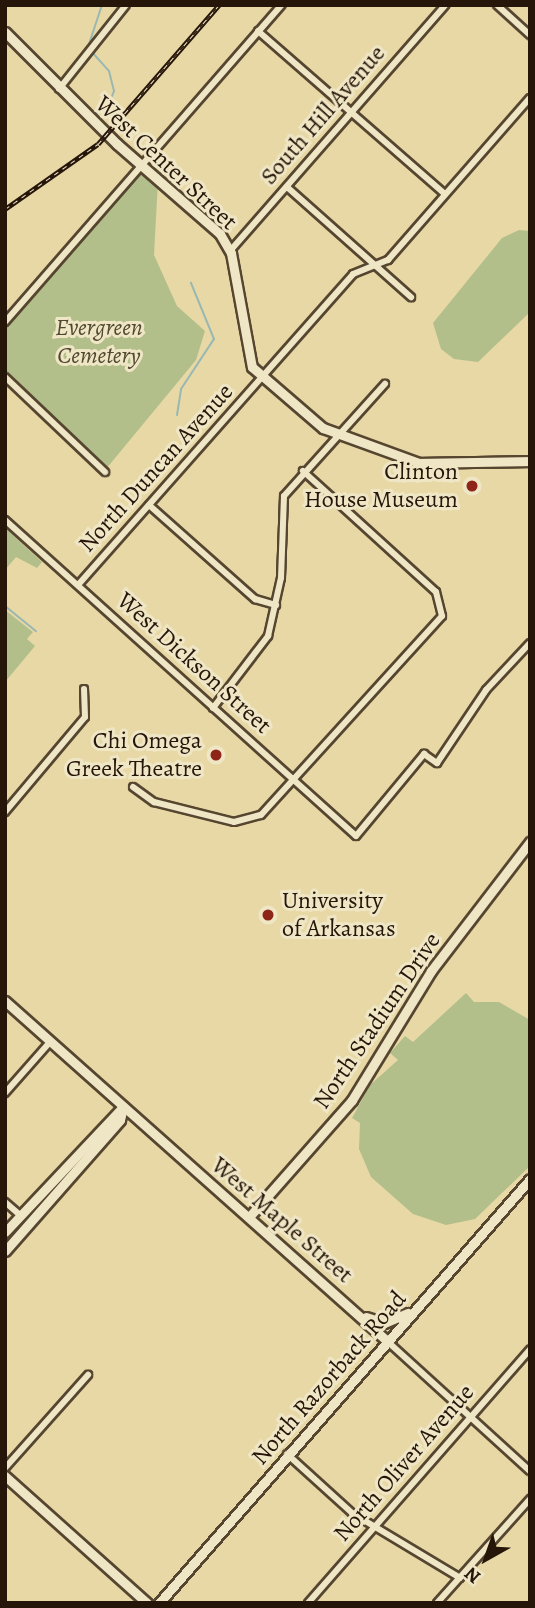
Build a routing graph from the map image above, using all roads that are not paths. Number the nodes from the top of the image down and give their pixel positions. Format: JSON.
{"nodes":[{"id":1,"x":126,"y":5,"type":"edge"},
{"id":2,"x":282,"y":5,"type":"edge"},
{"id":3,"x":445,"y":5,"type":"edge"},
{"id":4,"x":497,"y":5,"type":"edge"},
{"id":5,"x":258,"y":31,"type":"junction"},
{"id":6,"x":5,"y":32,"type":"edge"},
{"id":7,"x":530,"y":35,"type":"edge"},
{"id":8,"x":59,"y":89,"type":"junction"},
{"id":9,"x":530,"y":98,"type":"edge"},
{"id":10,"x":351,"y":113,"type":"junction"},
{"id":11,"x":141,"y":165,"type":"junction"},
{"id":12,"x":287,"y":187,"type":"junction"},
{"id":13,"x":445,"y":194,"type":"junction"},
{"id":14,"x":230,"y":251,"type":"junction"},
{"id":15,"x":374,"y":264,"type":"junction"},
{"id":16,"x":411,"y":297,"type":"dead end"},
{"id":17,"x":5,"y":322,"type":"edge"},
{"id":18,"x":5,"y":377,"type":"edge"},
{"id":19,"x":262,"y":377,"type":"junction"},
{"id":20,"x":385,"y":384,"type":"dead end"},
{"id":21,"x":335,"y":436,"type":"junction"},
{"id":22,"x":530,"y":461,"type":"edge"},
{"id":23,"x":303,"y":471,"type":"junction"},
{"id":24,"x":105,"y":472,"type":"dead end"},
{"id":25,"x":149,"y":505,"type":"junction"},
{"id":26,"x":5,"y":520,"type":"edge"},
{"id":27,"x":78,"y":585,"type":"junction"},
{"id":28,"x":276,"y":605,"type":"junction"},
{"id":29,"x":530,"y":643,"type":"edge"},
{"id":30,"x":84,"y":689,"type":"dead end"},
{"id":31,"x":213,"y":708,"type":"junction"},
{"id":32,"x":296,"y":781,"type":"junction"},
{"id":33,"x":133,"y":787,"type":"dead end"},
{"id":34,"x":5,"y":812,"type":"edge"},
{"id":35,"x":530,"y":842,"type":"edge"},
{"id":36,"x":5,"y":1001,"type":"edge"},
{"id":37,"x":50,"y":1042,"type":"junction"},
{"id":38,"x":5,"y":1093,"type":"edge"},
{"id":39,"x":123,"y":1107,"type":"junction"},
{"id":40,"x":530,"y":1179,"type":"edge"},
{"id":41,"x":5,"y":1202,"type":"edge"},
{"id":42,"x":20,"y":1215,"type":"junction"},
{"id":43,"x":249,"y":1217,"type":"junction"},
{"id":44,"x":5,"y":1232,"type":"edge"},
{"id":45,"x":5,"y":1251,"type":"edge"},
{"id":46,"x":416,"y":1308,"type":"junction"},
{"id":47,"x":361,"y":1315,"type":"junction"},
{"id":48,"x":387,"y":1341,"type":"junction"},
{"id":49,"x":530,"y":1349,"type":"edge"},
{"id":50,"x":89,"y":1375,"type":"dead end"},
{"id":51,"x":470,"y":1416,"type":"junction"},
{"id":52,"x":287,"y":1454,"type":"junction"},
{"id":53,"x":5,"y":1468,"type":"edge"},
{"id":54,"x":530,"y":1471,"type":"edge"},
{"id":55,"x":5,"y":1476,"type":"edge"},
{"id":56,"x":530,"y":1499,"type":"edge"},
{"id":57,"x":373,"y":1527,"type":"junction"},
{"id":58,"x":460,"y":1578,"type":"junction"},
{"id":59,"x":148,"y":1603,"type":"edge"},
{"id":60,"x":159,"y":1603,"type":"edge"},
{"id":61,"x":308,"y":1603,"type":"edge"},
{"id":62,"x":437,"y":1603,"type":"edge"}],
"edges":[{"from":1,"to":8,"type":"street"},
{"from":2,"to":5,"type":"street"},
{"from":3,"to":10,"type":"street","name":"South Hill Avenue"},
{"from":4,"to":7,"type":"street"},
{"from":5,"to":10,"type":"street"},
{"from":5,"to":11,"type":"street"},
{"from":6,"to":8,"type":"street","name":"West Center Street"},
{"from":8,"to":11,"type":"street","name":"West Center Street"},
{"from":9,"to":13,"type":"street","name":"North Duncan Avenue"},
{"from":10,"to":12,"type":"street","name":"South Hill Avenue"},
{"from":10,"to":13,"type":"street"},
{"from":11,"to":14,"type":"street","name":"West Center Street"},
{"from":11,"to":17,"type":"street"},
{"from":12,"to":14,"type":"street","name":"South Hill Avenue"},
{"from":12,"to":15,"type":"street"},
{"from":13,"to":15,"type":"street","name":"North Duncan Avenue"},
{"from":14,"to":19,"type":"street","name":"West Center Street"},
{"from":15,"to":16,"type":"street"},
{"from":15,"to":19,"type":"street","name":"North Duncan Avenue"},
{"from":18,"to":24,"type":"street"},
{"from":19,"to":21,"type":"street","name":"West Center Street"},
{"from":19,"to":25,"type":"street","name":"North Duncan Avenue"},
{"from":20,"to":21,"type":"street"},
{"from":21,"to":22,"type":"street"},
{"from":21,"to":23,"type":"street"},
{"from":23,"to":28,"type":"street"},
{"from":23,"to":32,"type":"street"},
{"from":25,"to":27,"type":"street","name":"North Duncan Avenue"},
{"from":25,"to":28,"type":"street"},
{"from":26,"to":27,"type":"street","name":"West Dickson Street"},
{"from":27,"to":31,"type":"street","name":"West Dickson Street"},
{"from":28,"to":31,"type":"street"},
{"from":29,"to":32,"type":"street","name":"West Dickson Street"},
{"from":30,"to":34,"type":"street"},
{"from":31,"to":32,"type":"street","name":"West Dickson Street"},
{"from":32,"to":33,"type":"street"},
{"from":35,"to":43,"type":"street","name":"North Stadium Drive"},
{"from":36,"to":37,"type":"street","name":"West Maple Street"},
{"from":37,"to":38,"type":"street"},
{"from":37,"to":39,"type":"street","name":"West Maple Street"},
{"from":39,"to":42,"type":"street"},
{"from":39,"to":43,"type":"street","name":"West Maple Street"},
{"from":39,"to":45,"type":"street"},
{"from":40,"to":46,"type":"street","name":"North Razorback Road"},
{"from":41,"to":42,"type":"street"},
{"from":42,"to":44,"type":"street"},
{"from":43,"to":47,"type":"street","name":"West Maple Street"},
{"from":46,"to":47,"type":"street"},
{"from":46,"to":48,"type":"street","name":"North Razorback Road"},
{"from":47,"to":48,"type":"street","name":"West Maple Street"},
{"from":48,"to":51,"type":"street","name":"West Maple Street"},
{"from":48,"to":52,"type":"street","name":"North Razorback Road"},
{"from":49,"to":51,"type":"street","name":"North Oliver Avenue"},
{"from":50,"to":53,"type":"street"},
{"from":51,"to":54,"type":"street","name":"West Maple Street"},
{"from":51,"to":57,"type":"street","name":"North Oliver Avenue"},
{"from":52,"to":57,"type":"street"},
{"from":52,"to":60,"type":"street","name":"North Razorback Road"},
{"from":55,"to":59,"type":"street"},
{"from":56,"to":58,"type":"street"},
{"from":57,"to":58,"type":"street"},
{"from":57,"to":61,"type":"street","name":"North Oliver Avenue"},
{"from":58,"to":62,"type":"street"}]}
